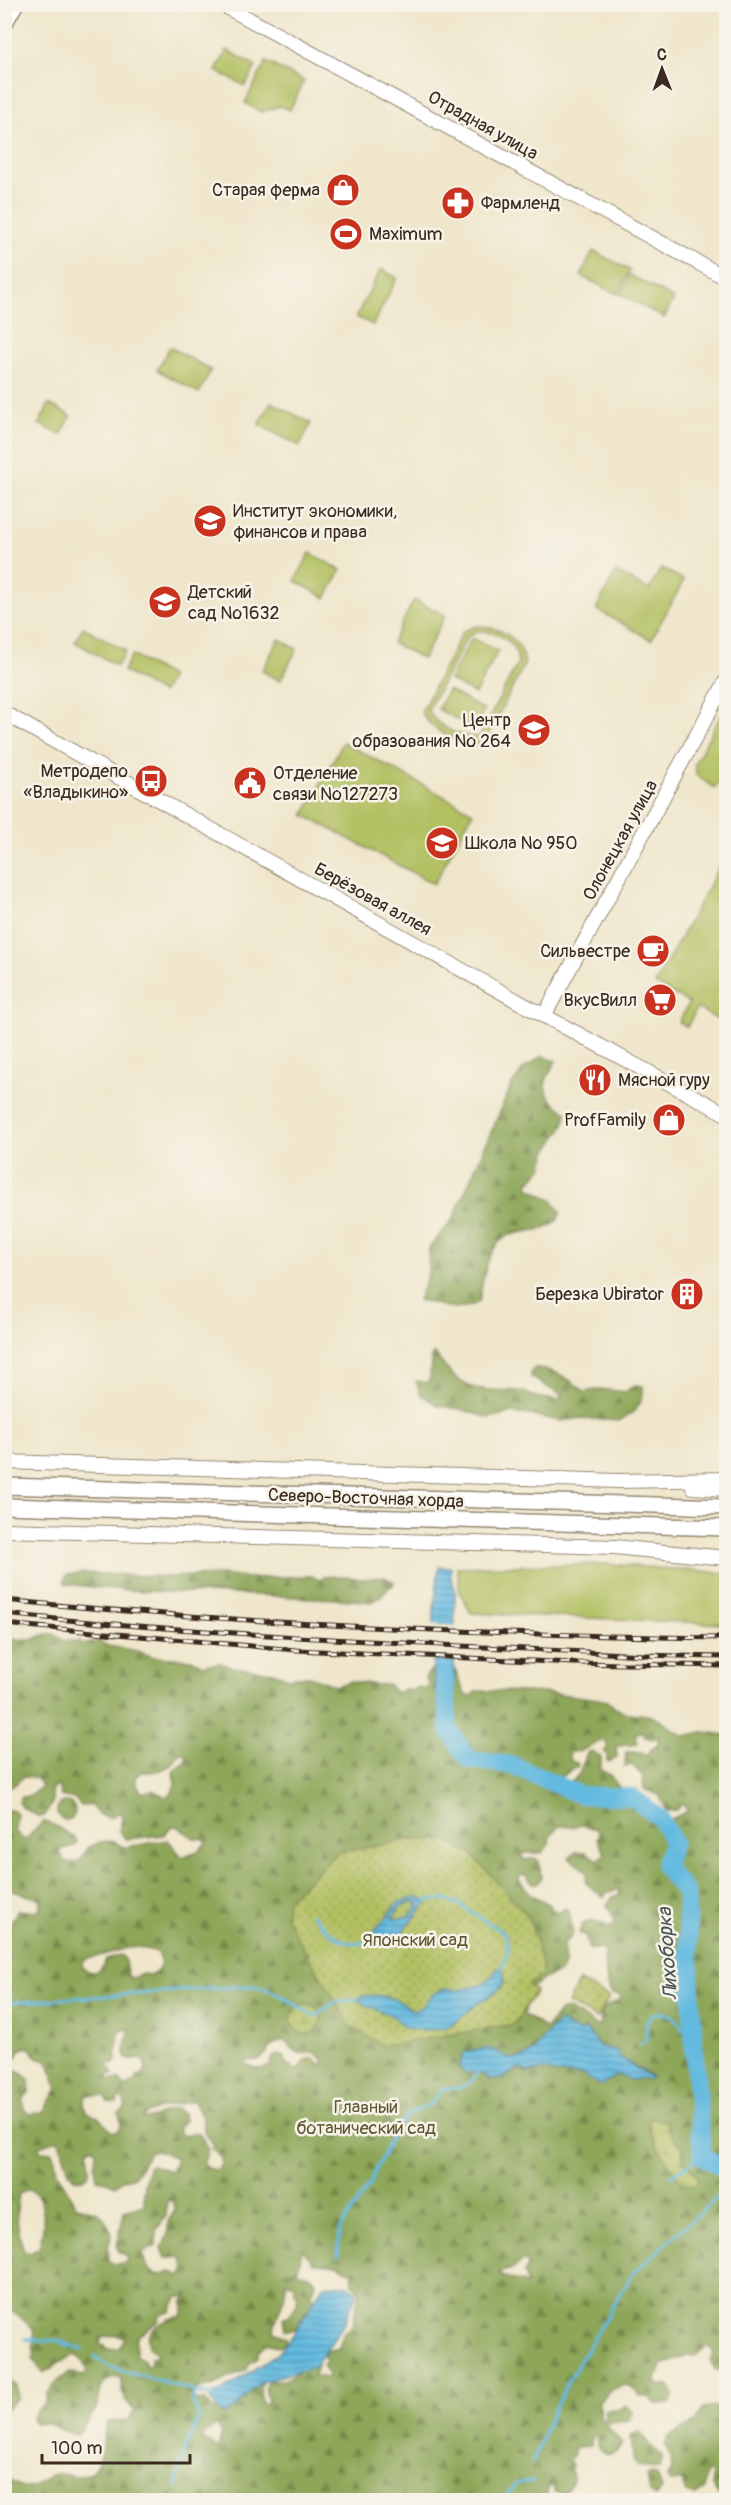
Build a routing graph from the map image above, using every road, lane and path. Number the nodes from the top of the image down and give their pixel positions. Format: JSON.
{"nodes":[{"id":1,"x":19,"y":4,"type":"edge"},
{"id":2,"x":222,"y":4,"type":"edge"},
{"id":3,"x":4,"y":30,"type":"edge"},
{"id":4,"x":726,"y":278,"type":"edge"},
{"id":5,"x":726,"y":681,"type":"edge"},
{"id":6,"x":4,"y":713,"type":"edge"},
{"id":7,"x":544,"y":1016,"type":"junction"},
{"id":8,"x":726,"y":1114,"type":"edge"},
{"id":9,"x":4,"y":1462,"type":"edge"},
{"id":10,"x":726,"y":1479,"type":"edge"},
{"id":11,"x":619,"y":1481,"type":"junction"},
{"id":12,"x":4,"y":1486,"type":"edge"},
{"id":13,"x":726,"y":1489,"type":"edge"},
{"id":14,"x":4,"y":1506,"type":"edge"},
{"id":15,"x":726,"y":1507,"type":"edge"},
{"id":16,"x":726,"y":1528,"type":"edge"},
{"id":17,"x":4,"y":1530,"type":"edge"},
{"id":18,"x":726,"y":1557,"type":"edge"}],
"edges":[{"from":1,"to":3,"type":"street"},
{"from":2,"to":4,"type":"main road","name":"Отрадная улица"},
{"from":5,"to":7,"type":"main road","name":"Олонецкая улица"},
{"from":6,"to":7,"type":"main road","name":"Берёзовая аллея"},
{"from":7,"to":8,"type":"main road","name":"Берёзовая аллея"},
{"from":9,"to":11,"type":"main road"},
{"from":10,"to":11,"type":"main road"},
{"from":11,"to":13,"type":"main road"},
{"from":12,"to":15,"type":"main road","name":"Северо-Восточная хорда"},
{"from":14,"to":16,"type":"main road","name":"Северо-Восточная хорда"},
{"from":17,"to":18,"type":"main road"}]}
